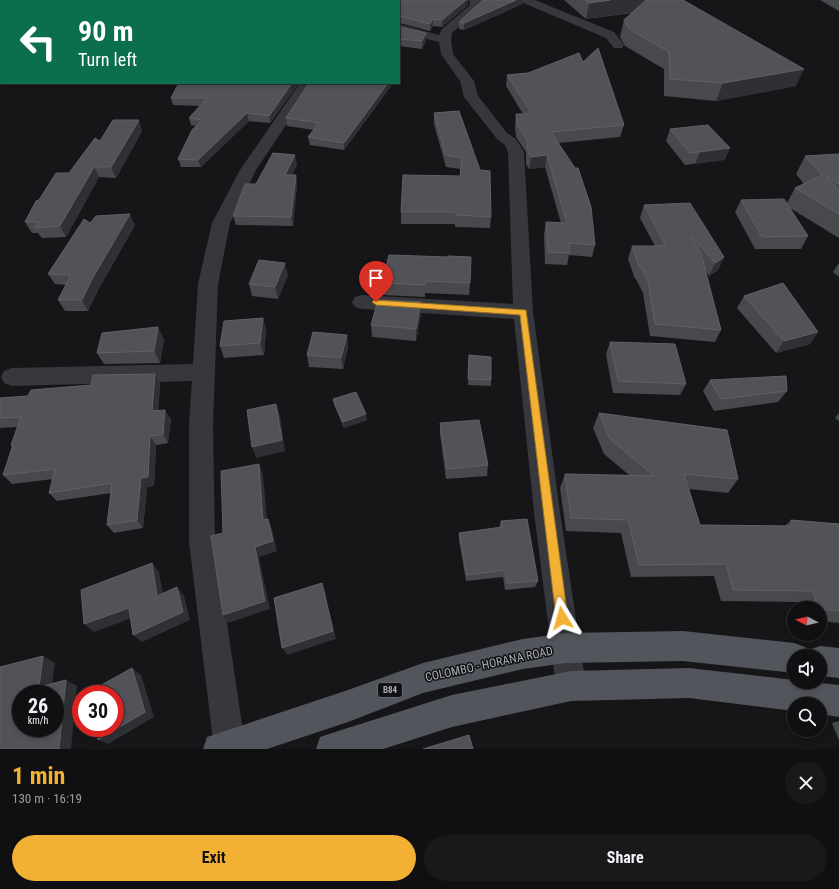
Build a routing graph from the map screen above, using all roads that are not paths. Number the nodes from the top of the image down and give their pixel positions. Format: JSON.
{"nodes":[{"id":1,"x":474,"y":0,"type":"edge"},
{"id":2,"x":525,"y":0,"type":"edge"},
{"id":3,"x":400,"y":28,"type":"edge"},
{"id":4,"x":445,"y":40,"type":"junction"},
{"id":5,"x":618,"y":45,"type":"dead end"},
{"id":6,"x":306,"y":84,"type":"edge"},
{"id":7,"x":362,"y":302,"type":"dead end"},
{"id":8,"x":523,"y":312,"type":"junction"},
{"id":9,"x":204,"y":372,"type":"junction"},
{"id":10,"x":12,"y":377,"type":"dead end"},
{"id":11,"x":566,"y":648,"type":"junction"},
{"id":12,"x":787,"y":657,"type":"edge"},
{"id":13,"x":827,"y":662,"type":"edge"},
{"id":14,"x":839,"y":663,"type":"edge"},
{"id":15,"x":571,"y":686,"type":"junction"},
{"id":16,"x":839,"y":701,"type":"edge"},
{"id":17,"x":224,"y":747,"type":"edge"},
{"id":18,"x":340,"y":748,"type":"edge"}],
"edges":[{"from":1,"to":4,"type":"street"},
{"from":2,"to":5,"type":"street"},
{"from":3,"to":4,"type":"street"},
{"from":4,"to":8,"type":"street"},
{"from":6,"to":9,"type":"street"},
{"from":7,"to":8,"type":"street"},
{"from":8,"to":11,"type":"street"},
{"from":9,"to":10,"type":"street"},
{"from":9,"to":17,"type":"street"},
{"from":11,"to":12,"type":"main road","name":"COLOMBO - HORANA ROAD","number":"B84"},
{"from":11,"to":15,"type":"street"},
{"from":11,"to":17,"type":"main road","name":"COLOMBO - HORANA ROAD","number":"B84"},
{"from":13,"to":14,"type":"main road"},
{"from":15,"to":16,"type":"main road"},
{"from":15,"to":18,"type":"main road"}]}
